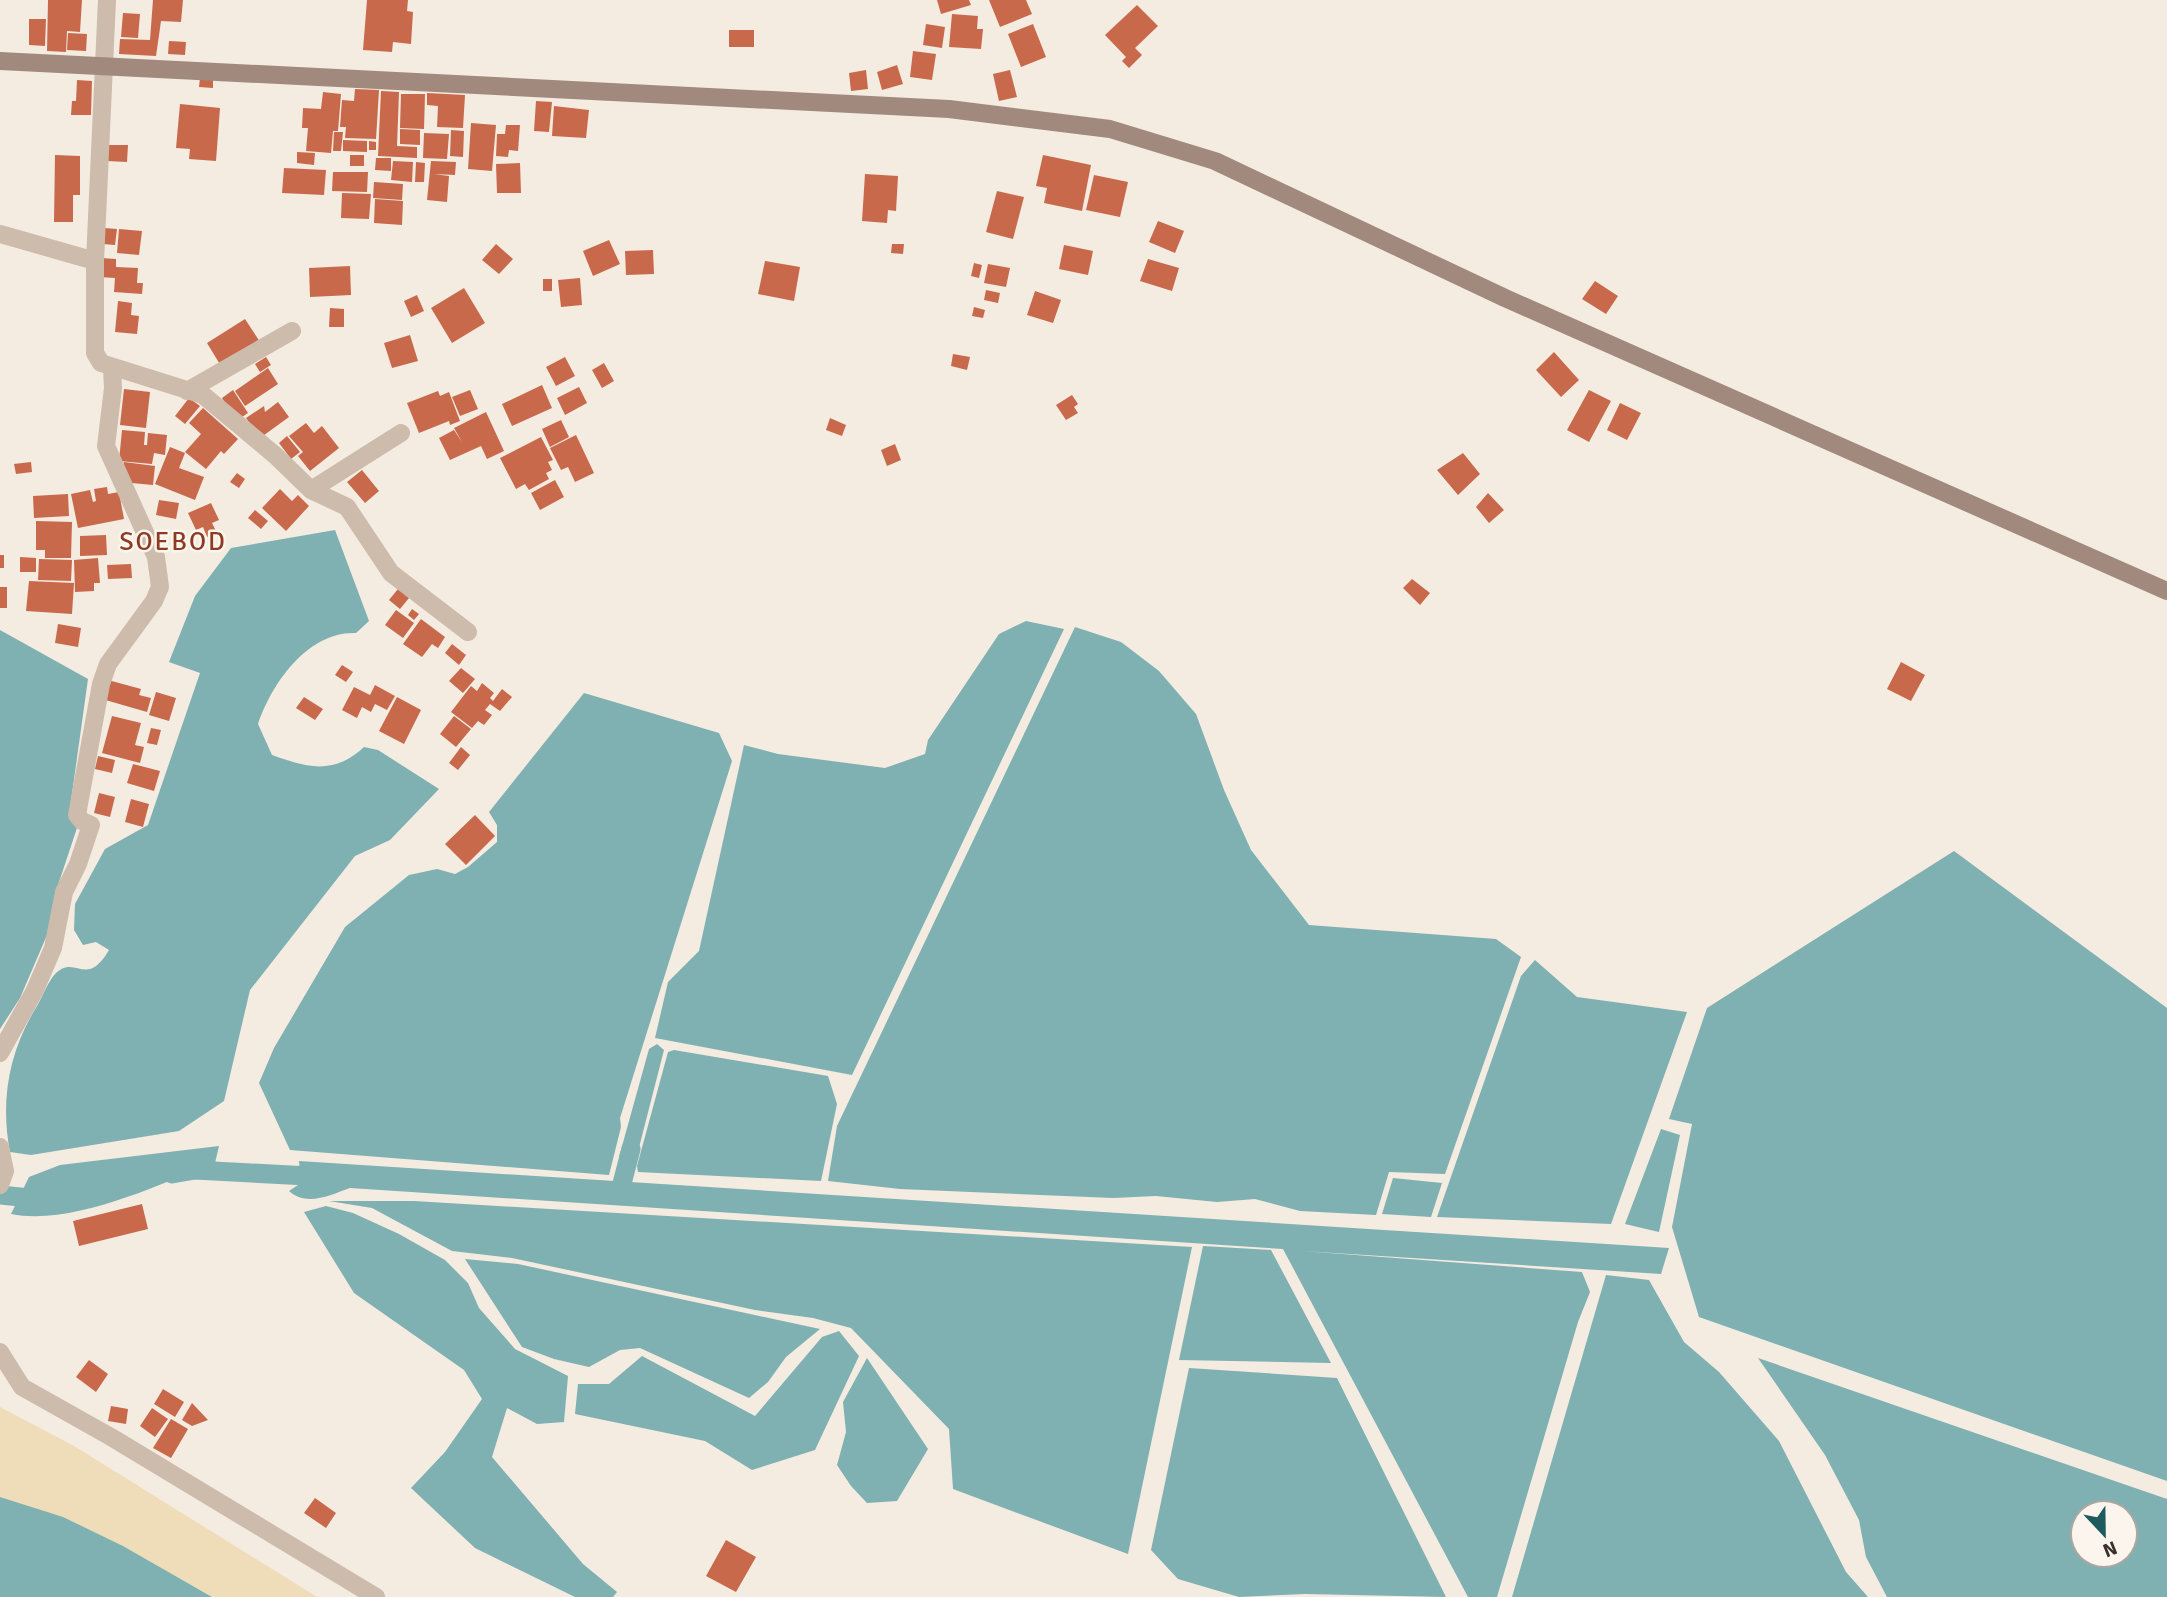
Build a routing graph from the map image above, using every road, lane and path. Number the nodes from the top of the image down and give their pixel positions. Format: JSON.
{"nodes":[{"id":1,"x":107,"y":0,"type":"edge"},
{"id":2,"x":0,"y":61,"type":"edge"},
{"id":3,"x":104,"y":68,"type":"junction"},
{"id":4,"x":0,"y":234,"type":"edge"},
{"id":5,"x":95,"y":261,"type":"junction"},
{"id":6,"x":292,"y":331,"type":"dead end"},
{"id":7,"x":112,"y":368,"type":"junction"},
{"id":8,"x":187,"y":391,"type":"junction"},
{"id":9,"x":401,"y":433,"type":"dead end"},
{"id":10,"x":311,"y":491,"type":"junction"},
{"id":11,"x":2167,"y":591,"type":"edge"},
{"id":12,"x":468,"y":632,"type":"dead end"},
{"id":13,"x":0,"y":1053,"type":"edge"},
{"id":14,"x":0,"y":1147,"type":"edge"},
{"id":15,"x":3,"y":1178,"type":"edge"},
{"id":16,"x":0,"y":1352,"type":"edge"},
{"id":17,"x":376,"y":1597,"type":"edge"}],
"edges":[{"from":1,"to":3,"type":"street"},
{"from":2,"to":3,"type":"street"},
{"from":3,"to":5,"type":"street"},
{"from":3,"to":11,"type":"street"},
{"from":4,"to":5,"type":"street"},
{"from":5,"to":7,"type":"street"},
{"from":6,"to":8,"type":"street"},
{"from":7,"to":8,"type":"street"},
{"from":7,"to":13,"type":"street"},
{"from":8,"to":10,"type":"street"},
{"from":9,"to":10,"type":"street"},
{"from":10,"to":12,"type":"street"},
{"from":14,"to":15,"type":"street"},
{"from":16,"to":17,"type":"street"}]}
